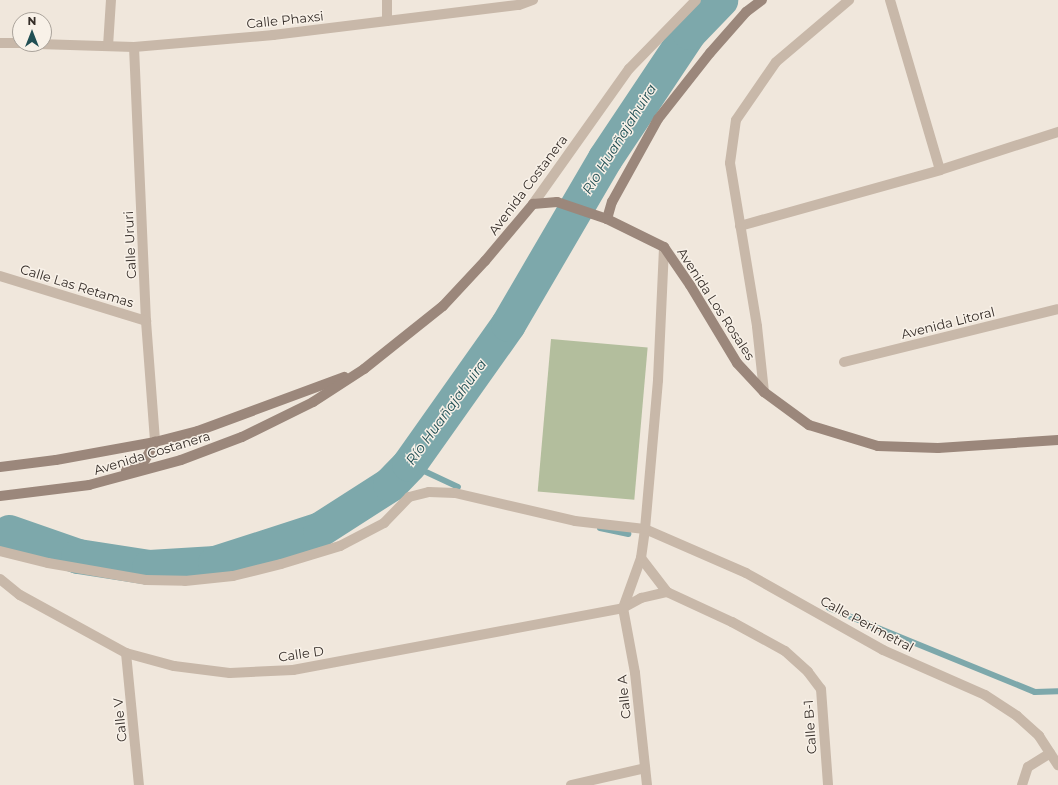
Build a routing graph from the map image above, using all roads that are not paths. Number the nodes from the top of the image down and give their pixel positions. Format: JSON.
{"nodes":[{"id":1,"x":110,"y":0,"type":"edge"},
{"id":2,"x":387,"y":0,"type":"edge"},
{"id":3,"x":533,"y":0,"type":"edge"},
{"id":4,"x":696,"y":0,"type":"edge"},
{"id":5,"x":762,"y":0,"type":"edge"},
{"id":6,"x":849,"y":0,"type":"edge"},
{"id":7,"x":890,"y":0,"type":"edge"},
{"id":8,"x":387,"y":21,"type":"junction"},
{"id":9,"x":0,"y":43,"type":"edge"},
{"id":10,"x":12,"y":44,"type":"edge"},
{"id":11,"x":52,"y":44,"type":"edge"},
{"id":12,"x":108,"y":46,"type":"junction"},
{"id":13,"x":134,"y":47,"type":"junction"},
{"id":14,"x":1058,"y":132,"type":"edge"},
{"id":15,"x":940,"y":170,"type":"junction"},
{"id":16,"x":533,"y":204,"type":"junction"},
{"id":17,"x":604,"y":218,"type":"junction"},
{"id":18,"x":740,"y":226,"type":"junction"},
{"id":19,"x":664,"y":248,"type":"junction"},
{"id":20,"x":0,"y":276,"type":"edge"},
{"id":21,"x":1058,"y":309,"type":"edge"},
{"id":22,"x":146,"y":321,"type":"junction"},
{"id":23,"x":844,"y":362,"type":"dead end"},
{"id":24,"x":364,"y":369,"type":"junction"},
{"id":25,"x":764,"y":392,"type":"junction"},
{"id":26,"x":1058,"y":440,"type":"edge"},
{"id":27,"x":155,"y":442,"type":"junction"},
{"id":28,"x":0,"y":467,"type":"edge"},
{"id":29,"x":89,"y":485,"type":"junction"},
{"id":30,"x":0,"y":496,"type":"edge"},
{"id":31,"x":645,"y":529,"type":"junction"},
{"id":32,"x":0,"y":551,"type":"edge"},
{"id":33,"x":641,"y":558,"type":"junction"},
{"id":34,"x":0,"y":579,"type":"edge"},
{"id":35,"x":667,"y":592,"type":"junction"},
{"id":36,"x":623,"y":608,"type":"junction"},
{"id":37,"x":126,"y":653,"type":"junction"},
{"id":38,"x":1050,"y":753,"type":"junction"},
{"id":39,"x":1058,"y":765,"type":"edge"},
{"id":40,"x":645,"y":768,"type":"junction"},
{"id":41,"x":139,"y":785,"type":"edge"},
{"id":42,"x":571,"y":785,"type":"edge"},
{"id":43,"x":647,"y":785,"type":"edge"},
{"id":44,"x":828,"y":785,"type":"edge"},
{"id":45,"x":1022,"y":785,"type":"edge"}],
"edges":[{"from":1,"to":12,"type":"street"},
{"from":2,"to":8,"type":"street"},
{"from":3,"to":8,"type":"street","name":"Calle Phaxsi"},
{"from":4,"to":16,"type":"street","name":"Avenida Costanera"},
{"from":5,"to":17,"type":"main road"},
{"from":6,"to":18,"type":"street"},
{"from":7,"to":15,"type":"street"},
{"from":8,"to":13,"type":"street","name":"Calle Phaxsi"},
{"from":9,"to":10,"type":"street"},
{"from":11,"to":12,"type":"street","name":"Calle Phaxsi"},
{"from":12,"to":13,"type":"street","name":"Calle Phaxsi"},
{"from":13,"to":22,"type":"street","name":"Calle Ururi"},
{"from":14,"to":15,"type":"street"},
{"from":15,"to":18,"type":"street"},
{"from":16,"to":17,"type":"main road","name":"Avenida Los Rosales"},
{"from":16,"to":24,"type":"main road","name":"Avenida Costanera"},
{"from":17,"to":19,"type":"main road","name":"Avenida Los Rosales"},
{"from":18,"to":25,"type":"street"},
{"from":19,"to":25,"type":"main road","name":"Avenida Los Rosales"},
{"from":19,"to":31,"type":"street"},
{"from":20,"to":22,"type":"street","name":"Calle Las Retamas"},
{"from":21,"to":23,"type":"street","name":"Avenida Litoral"},
{"from":22,"to":27,"type":"street","name":"Calle Ururi"},
{"from":24,"to":27,"type":"main road","name":"Avenida Costanera"},
{"from":24,"to":29,"type":"main road","name":"Avenida Costanera"},
{"from":25,"to":26,"type":"main road","name":"Avenida Los Rosales"},
{"from":27,"to":28,"type":"main road","name":"Avenida Costanera"},
{"from":27,"to":29,"type":"main road"},
{"from":29,"to":30,"type":"main road","name":"Avenida Costanera"},
{"from":31,"to":32,"type":"street","name":"Calle Perimetral"},
{"from":31,"to":33,"type":"street"},
{"from":31,"to":38,"type":"street","name":"Calle Perimetral"},
{"from":33,"to":35,"type":"street"},
{"from":33,"to":36,"type":"street"},
{"from":34,"to":37,"type":"street","name":"Calle D"},
{"from":35,"to":36,"type":"street","name":"Calle D"},
{"from":35,"to":44,"type":"street","name":"Calle B-1"},
{"from":36,"to":37,"type":"street","name":"Calle D"},
{"from":36,"to":40,"type":"street","name":"Calle A"},
{"from":37,"to":41,"type":"street","name":"Calle V"},
{"from":38,"to":39,"type":"street","name":"Calle Perimetral"},
{"from":38,"to":45,"type":"street"},
{"from":40,"to":42,"type":"street"},
{"from":40,"to":43,"type":"street","name":"Calle A"}]}
